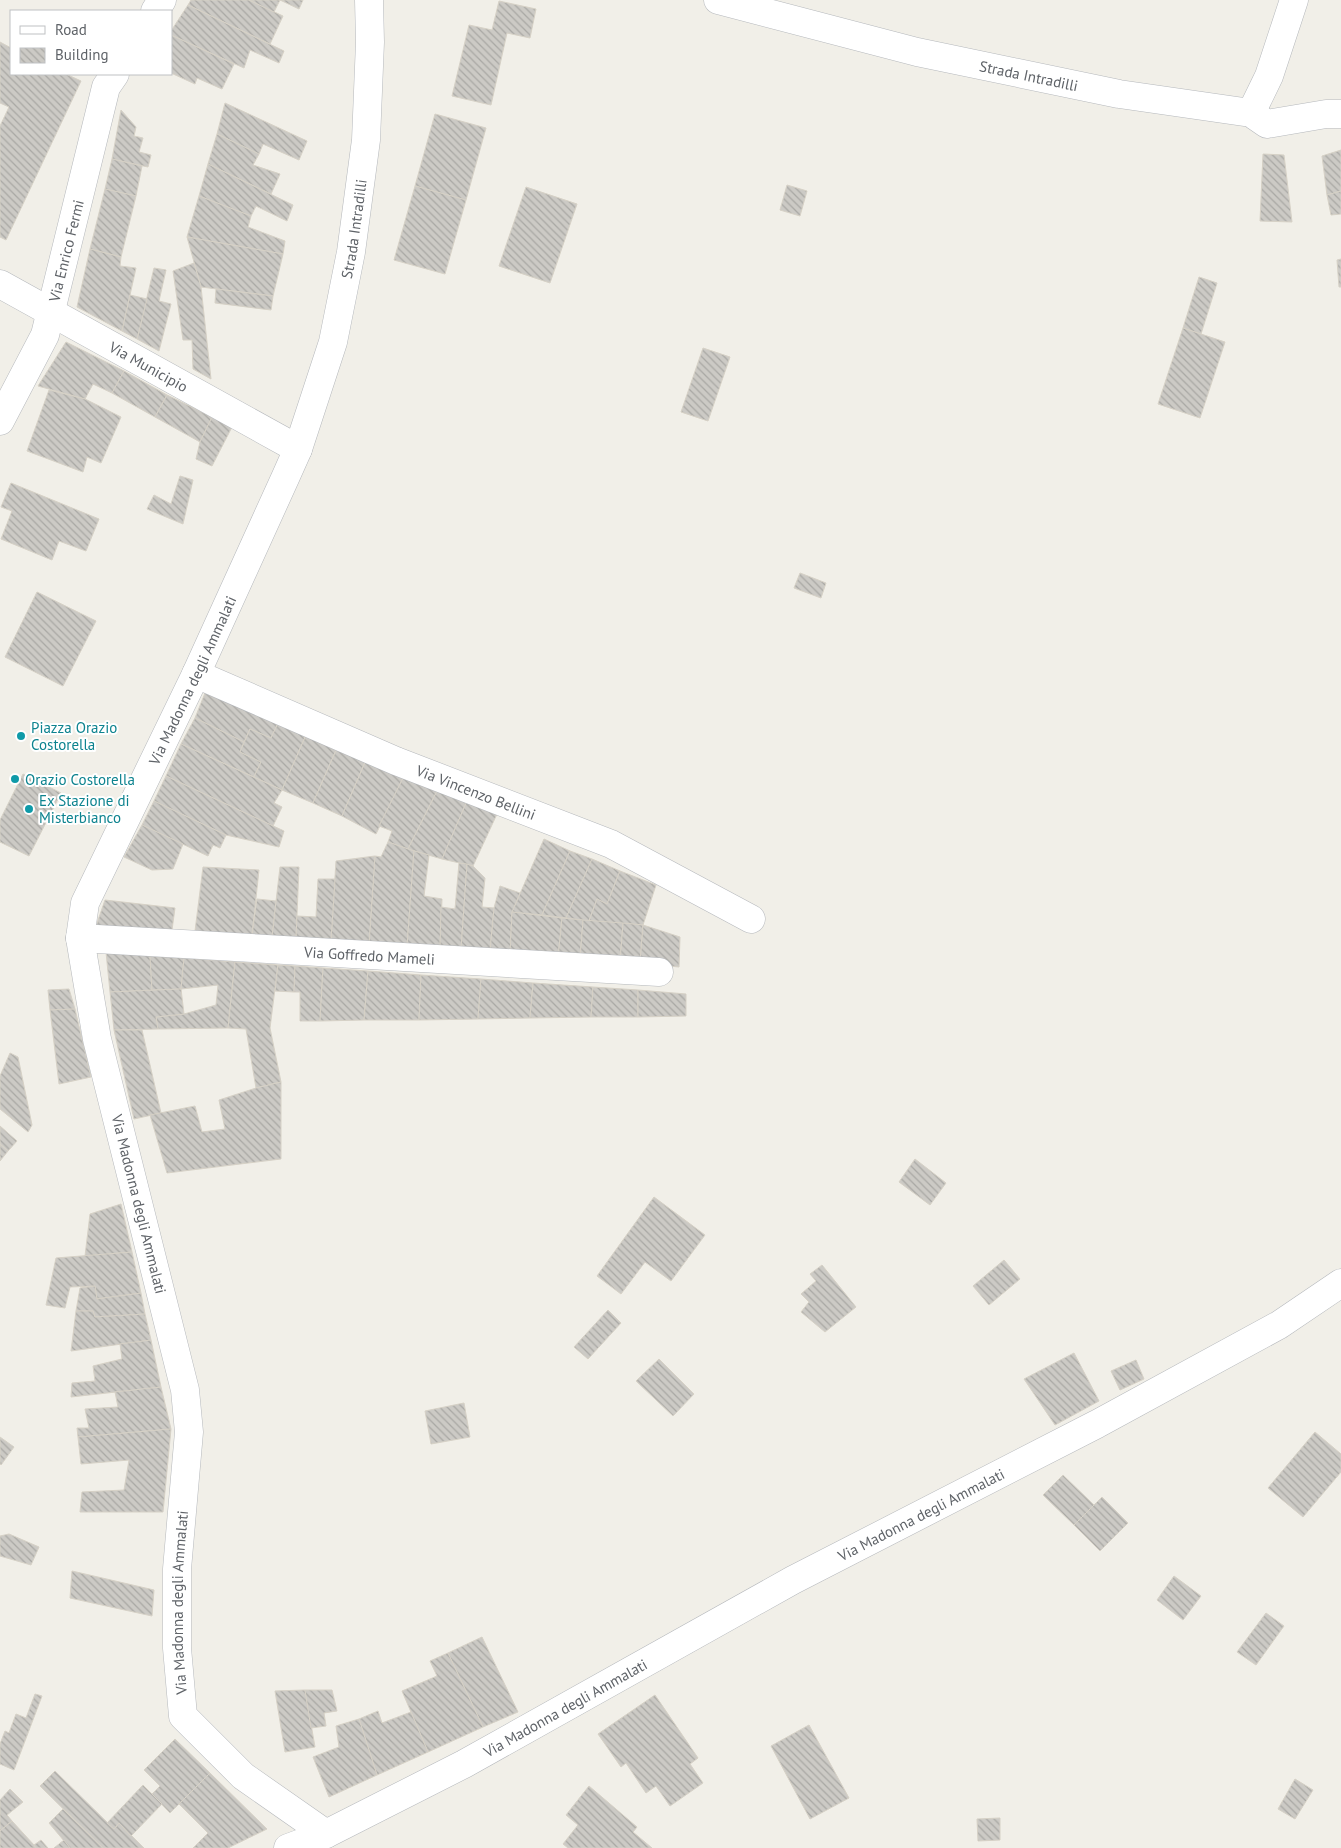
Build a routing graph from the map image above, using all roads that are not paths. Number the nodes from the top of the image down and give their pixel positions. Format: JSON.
{"nodes":[{"id":1,"x":369,"y":0,"type":"edge"},
{"id":2,"x":718,"y":0,"type":"edge"},
{"id":3,"x":1294,"y":0,"type":"edge"},
{"id":4,"x":114,"y":75,"type":"edge"},
{"id":5,"x":1251,"y":113,"type":"junction"},
{"id":6,"x":1341,"y":114,"type":"edge"},
{"id":7,"x":0,"y":284,"type":"edge"},
{"id":8,"x":50,"y":311,"type":"junction"},
{"id":9,"x":0,"y":421,"type":"edge"},
{"id":10,"x":298,"y":449,"type":"junction"},
{"id":11,"x":196,"y":674,"type":"junction"},
{"id":12,"x":751,"y":919,"type":"dead end"},
{"id":13,"x":80,"y":938,"type":"junction"},
{"id":14,"x":659,"y":972,"type":"dead end"},
{"id":15,"x":1341,"y":1283,"type":"edge"},
{"id":16,"x":326,"y":1834,"type":"junction"},
{"id":17,"x":288,"y":1848,"type":"edge"}],
"edges":[{"from":1,"to":10,"type":"street","name":"Strada Intradilli"},
{"from":2,"to":5,"type":"street","name":"Strada Intradilli"},
{"from":3,"to":5,"type":"street"},
{"from":4,"to":8,"type":"street","name":"Via Enrico Fermi"},
{"from":5,"to":6,"type":"street","name":"Strada Intradilli"},
{"from":7,"to":8,"type":"street","name":"Via Municipio"},
{"from":8,"to":9,"type":"street","name":"Via Enrico Fermi"},
{"from":8,"to":10,"type":"street","name":"Via Municipio"},
{"from":10,"to":11,"type":"street","name":"Via Madonna degli Ammalati"},
{"from":11,"to":12,"type":"street","name":"Via Vincenzo Bellini"},
{"from":11,"to":13,"type":"street","name":"Via Madonna degli Ammalati"},
{"from":13,"to":14,"type":"street","name":"Via Goffredo Mameli"},
{"from":13,"to":16,"type":"street","name":"Via Madonna degli Ammalati"},
{"from":15,"to":16,"type":"street","name":"Via Madonna degli Ammalati"},
{"from":16,"to":17,"type":"street"}]}
